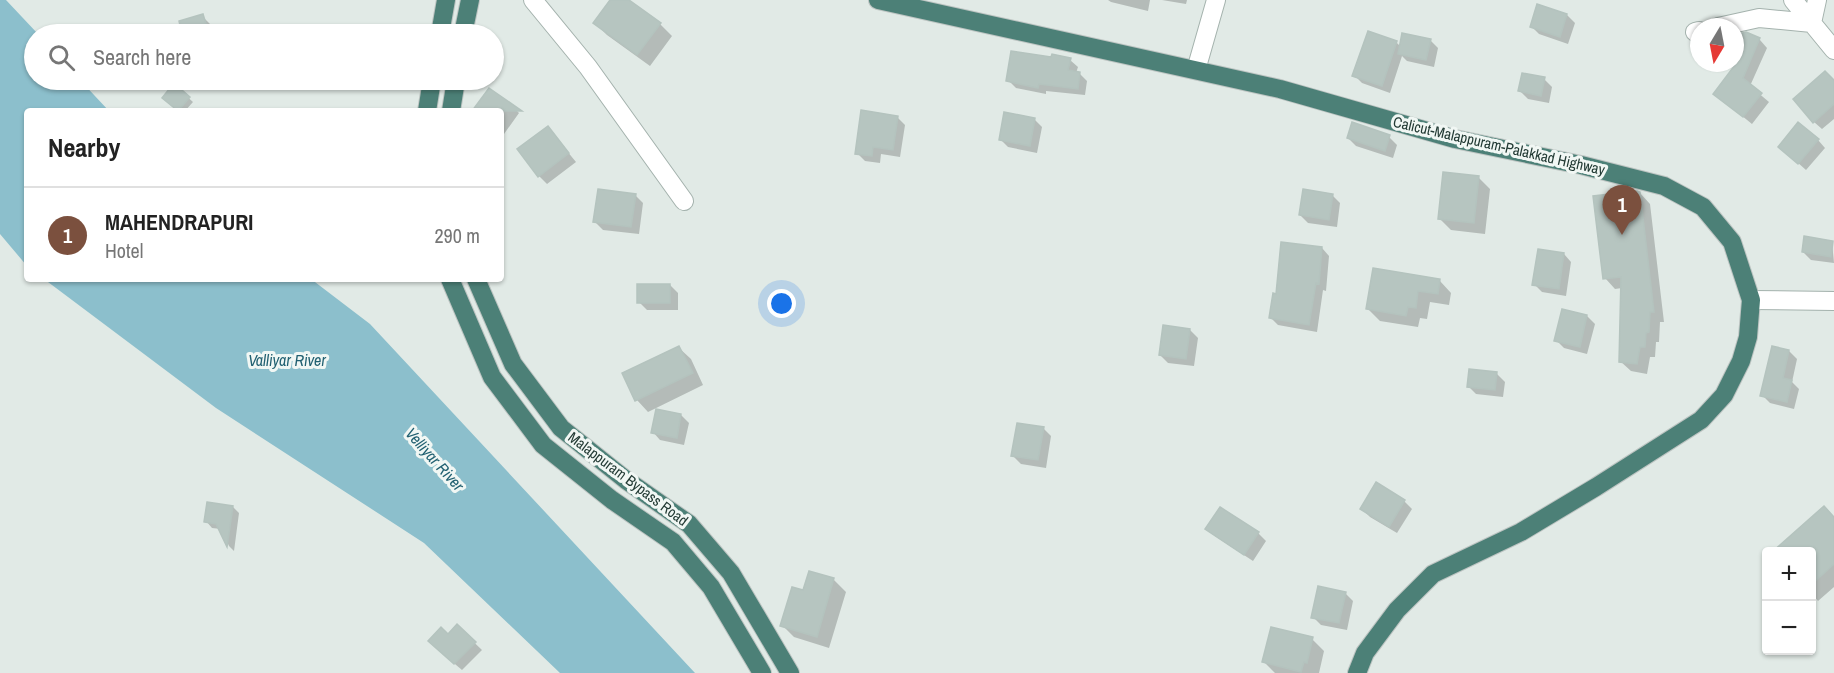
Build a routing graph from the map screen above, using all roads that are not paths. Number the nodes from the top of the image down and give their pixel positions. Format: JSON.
{"nodes":[{"id":1,"x":446,"y":0,"type":"edge"},
{"id":2,"x":470,"y":0,"type":"edge"},
{"id":3,"x":533,"y":0,"type":"edge"},
{"id":4,"x":878,"y":0,"type":"edge"},
{"id":5,"x":1216,"y":0,"type":"edge"},
{"id":6,"x":1793,"y":0,"type":"edge"},
{"id":7,"x":1817,"y":0,"type":"edge"},
{"id":8,"x":1744,"y":21,"type":"edge"},
{"id":9,"x":1812,"y":23,"type":"junction"},
{"id":10,"x":442,"y":24,"type":"edge"},
{"id":11,"x":465,"y":24,"type":"edge"},
{"id":12,"x":1834,"y":50,"type":"edge"},
{"id":13,"x":1196,"y":70,"type":"junction"},
{"id":14,"x":430,"y":90,"type":"edge"},
{"id":15,"x":454,"y":90,"type":"edge"},
{"id":16,"x":427,"y":108,"type":"edge"},
{"id":17,"x":451,"y":108,"type":"edge"},
{"id":18,"x":684,"y":201,"type":"dead end"},
{"id":19,"x":451,"y":282,"type":"edge"},
{"id":20,"x":477,"y":282,"type":"edge"},
{"id":21,"x":1751,"y":300,"type":"junction"},
{"id":22,"x":1834,"y":301,"type":"edge"},
{"id":23,"x":762,"y":673,"type":"edge"},
{"id":24,"x":790,"y":673,"type":"edge"},
{"id":25,"x":1357,"y":673,"type":"edge"}],
"edges":[{"from":1,"to":10,"type":"highway"},
{"from":2,"to":11,"type":"highway"},
{"from":3,"to":18,"type":"street"},
{"from":4,"to":13,"type":"highway","name":"Calicut-Malappuram-Palakkad Highway"},
{"from":5,"to":13,"type":"street"},
{"from":6,"to":9,"type":"street"},
{"from":7,"to":9,"type":"street"},
{"from":8,"to":9,"type":"street"},
{"from":9,"to":12,"type":"street"},
{"from":13,"to":21,"type":"highway","name":"Calicut-Malappuram-Palakkad Highway"},
{"from":14,"to":16,"type":"highway"},
{"from":15,"to":17,"type":"highway"},
{"from":19,"to":23,"type":"highway","name":"Malappuram Bypass Road"},
{"from":20,"to":24,"type":"highway","name":"Malappuram Bypass Road"},
{"from":21,"to":22,"type":"street"},
{"from":21,"to":25,"type":"highway","name":"Calicut-Malappuram-Palakkad Highway"}]}
